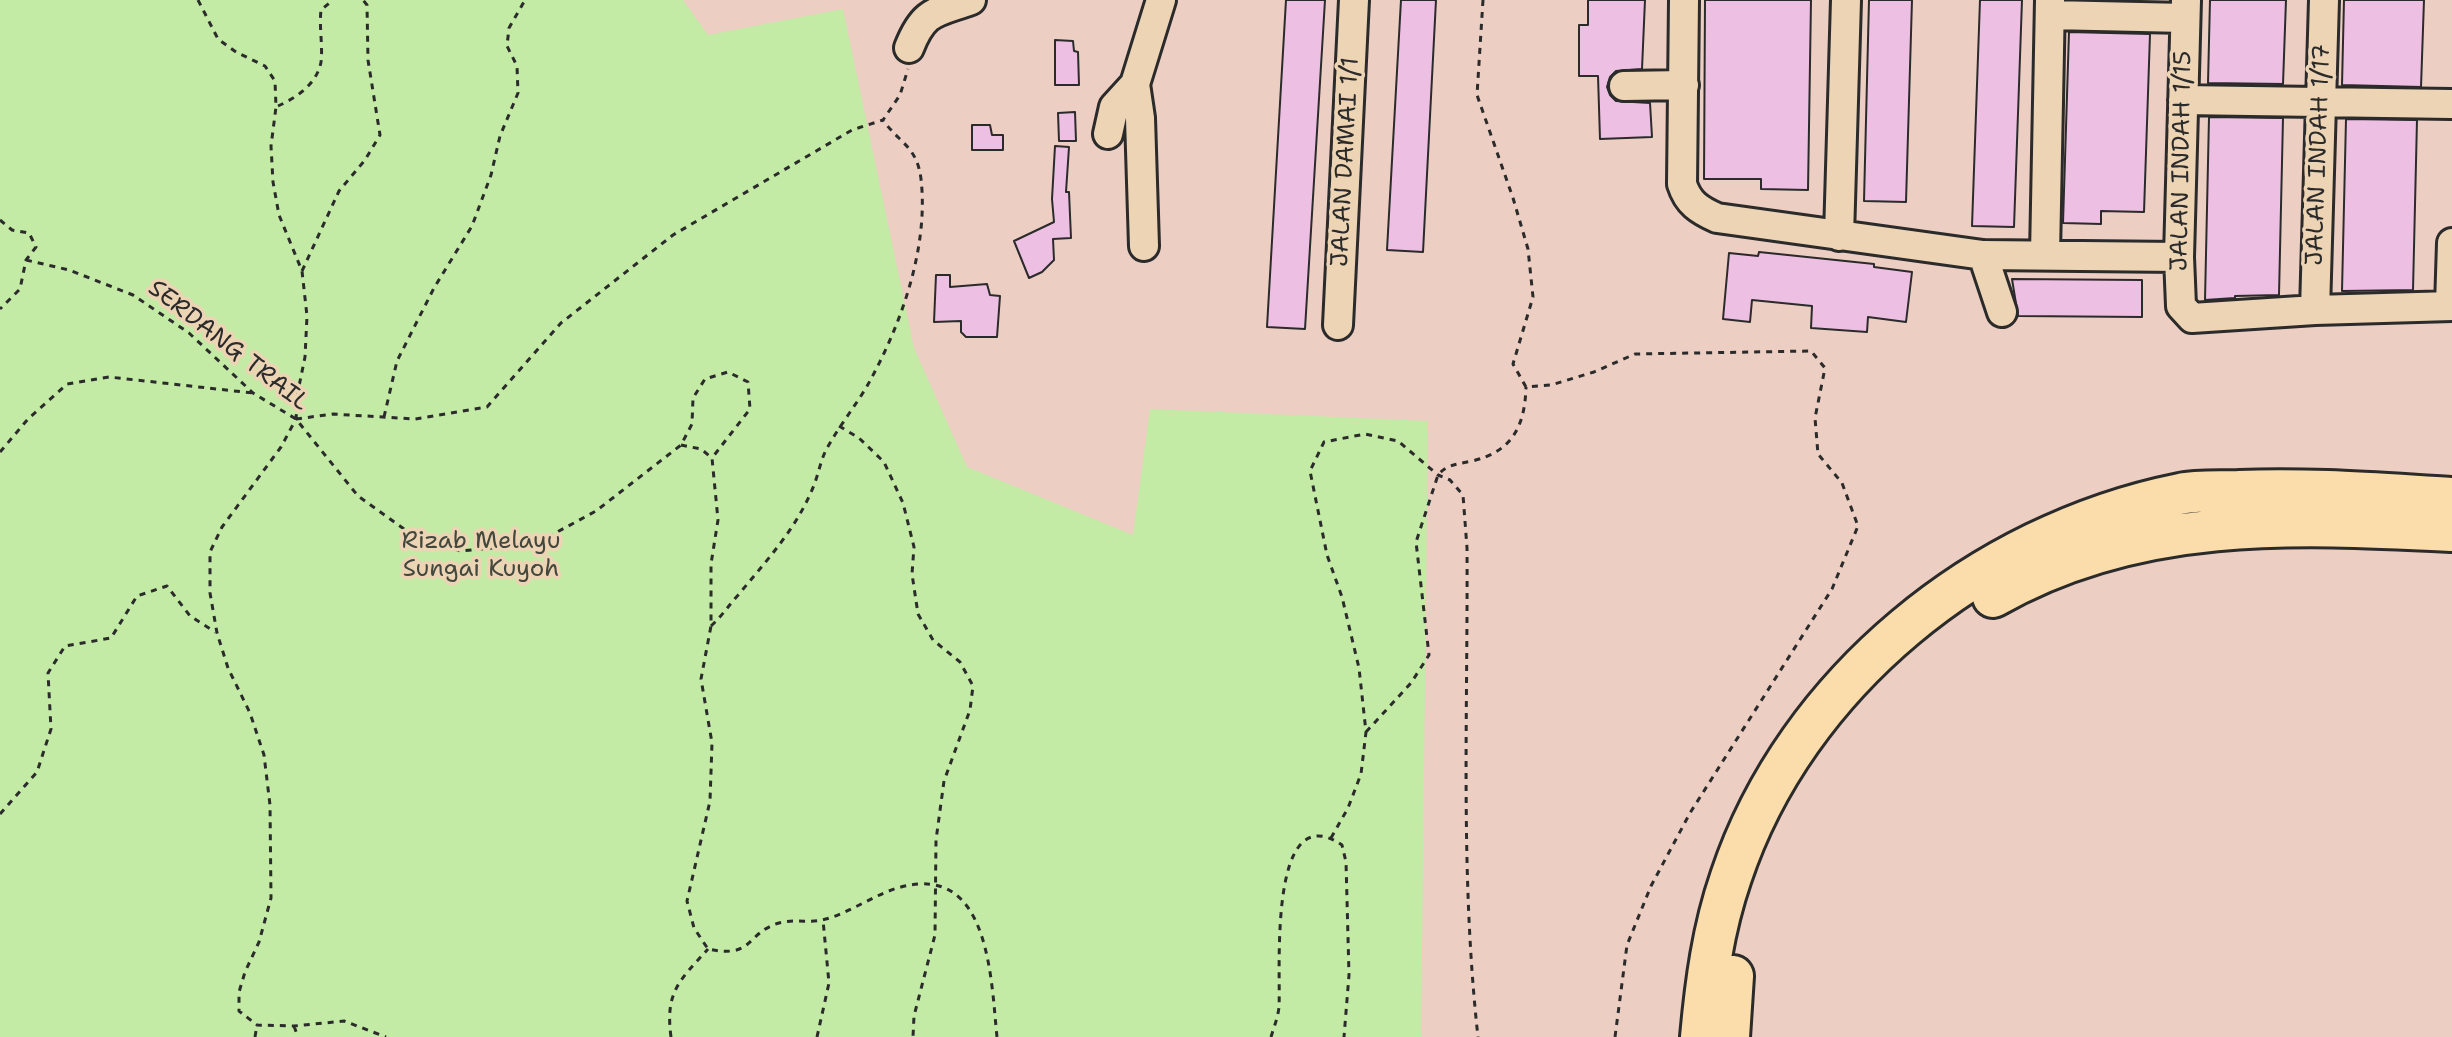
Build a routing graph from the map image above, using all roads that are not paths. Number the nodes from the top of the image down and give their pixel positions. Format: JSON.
{"nodes":[{"id":1,"x":971,"y":0,"type":"edge"},
{"id":2,"x":1161,"y":0,"type":"edge"},
{"id":3,"x":1354,"y":0,"type":"edge"},
{"id":4,"x":1684,"y":0,"type":"edge"},
{"id":5,"x":1846,"y":0,"type":"edge"},
{"id":6,"x":2324,"y":0,"type":"edge"},
{"id":7,"x":2050,"y":8,"type":"edge"},
{"id":8,"x":2186,"y":9,"type":"edge"},
{"id":9,"x":909,"y":48,"type":"road end"},
{"id":10,"x":1135,"y":84,"type":"junction"},
{"id":11,"x":1684,"y":85,"type":"junction"},
{"id":12,"x":1624,"y":86,"type":"dead end"},
{"id":13,"x":2183,"y":100,"type":"junction"},
{"id":14,"x":2321,"y":102,"type":"junction"},
{"id":15,"x":2452,"y":104,"type":"edge"},
{"id":16,"x":1108,"y":134,"type":"dead end"},
{"id":17,"x":1839,"y":236,"type":"junction"},
{"id":18,"x":2452,"y":243,"type":"edge"},
{"id":19,"x":1144,"y":246,"type":"dead end"},
{"id":20,"x":1983,"y":255,"type":"junction"},
{"id":21,"x":2045,"y":255,"type":"junction"},
{"id":22,"x":2179,"y":257,"type":"junction"},
{"id":23,"x":2451,"y":306,"type":"edge"},
{"id":24,"x":2315,"y":310,"type":"junction"},
{"id":25,"x":2002,"y":312,"type":"dead end"},
{"id":26,"x":1338,"y":325,"type":"dead end"},
{"id":27,"x":2452,"y":498,"type":"edge"},
{"id":28,"x":2452,"y":531,"type":"edge"},
{"id":29,"x":1701,"y":1037,"type":"edge"},
{"id":30,"x":1729,"y":1037,"type":"edge"}],
"edges":[{"from":1,"to":9,"type":"street"},
{"from":2,"to":10,"type":"street"},
{"from":3,"to":26,"type":"street","name":"JALAN DAMAI 1/1"},
{"from":4,"to":11,"type":"street"},
{"from":5,"to":17,"type":"street"},
{"from":6,"to":14,"type":"street","name":"JALAN INDAH 1/17"},
{"from":7,"to":8,"type":"street"},
{"from":7,"to":21,"type":"street"},
{"from":8,"to":13,"type":"street","name":"JALAN INDAH 1/15"},
{"from":10,"to":16,"type":"street"},
{"from":10,"to":19,"type":"street"},
{"from":11,"to":12,"type":"street"},
{"from":11,"to":17,"type":"street"},
{"from":13,"to":14,"type":"street"},
{"from":13,"to":22,"type":"street","name":"JALAN INDAH 1/15"},
{"from":14,"to":15,"type":"street"},
{"from":14,"to":24,"type":"street","name":"JALAN INDAH 1/17"},
{"from":17,"to":20,"type":"street"},
{"from":18,"to":23,"type":"street"},
{"from":20,"to":21,"type":"street"},
{"from":20,"to":25,"type":"street"},
{"from":21,"to":22,"type":"street"},
{"from":22,"to":24,"type":"street","name":"JALAN INDAH 1/15"},
{"from":23,"to":24,"type":"street"},
{"from":27,"to":29,"type":"highway"},
{"from":28,"to":30,"type":"highway"}]}
